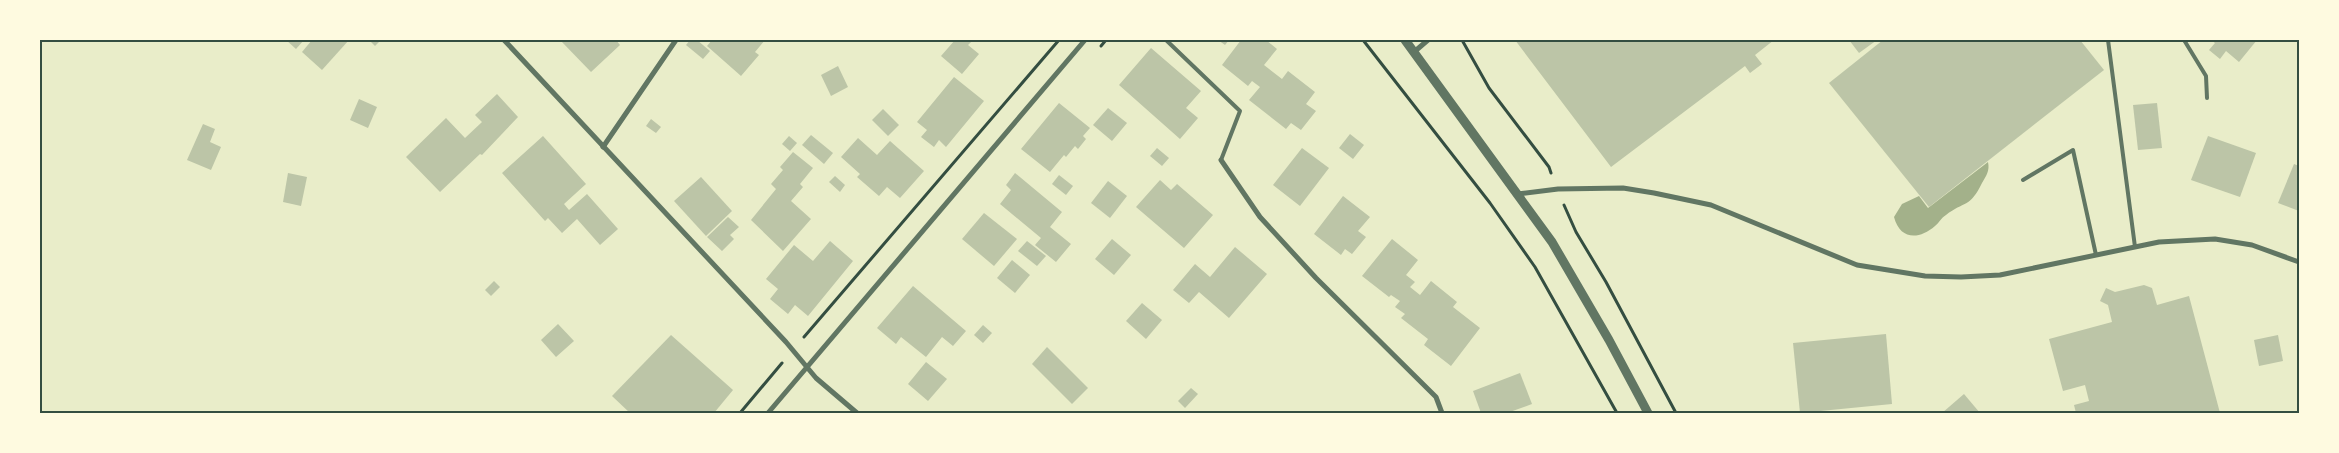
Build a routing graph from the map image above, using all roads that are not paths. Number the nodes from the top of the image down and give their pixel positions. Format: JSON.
{"nodes":[{"id":1,"x":504,"y":40,"type":"edge"},
{"id":2,"x":676,"y":40,"type":"edge"},
{"id":3,"x":1085,"y":40,"type":"edge"},
{"id":4,"x":1166,"y":40,"type":"edge"},
{"id":5,"x":1405,"y":40,"type":"edge"},
{"id":6,"x":1428,"y":40,"type":"edge"},
{"id":7,"x":2108,"y":40,"type":"edge"},
{"id":8,"x":2184,"y":40,"type":"edge"},
{"id":9,"x":1414,"y":52,"type":"junction"},
{"id":10,"x":2207,"y":98,"type":"dead end"},
{"id":11,"x":603,"y":147,"type":"junction"},
{"id":12,"x":1221,"y":160,"type":"joint"},
{"id":13,"x":2024,"y":180,"type":"dead end"},
{"id":14,"x":1517,"y":194,"type":"junction"},
{"id":15,"x":2135,"y":247,"type":"junction"},
{"id":16,"x":2096,"y":255,"type":"junction"},
{"id":17,"x":2299,"y":262,"type":"edge"},
{"id":18,"x":807,"y":367,"type":"junction"},
{"id":19,"x":768,"y":413,"type":"edge"},
{"id":20,"x":857,"y":413,"type":"edge"},
{"id":21,"x":1442,"y":413,"type":"edge"},
{"id":22,"x":1648,"y":413,"type":"edge"}],
"edges":[{"from":1,"to":11,"type":"street"},
{"from":2,"to":11,"type":"street"},
{"from":3,"to":18,"type":"street"},
{"from":4,"to":12,"type":"lane"},
{"from":5,"to":9,"type":"street"},
{"from":6,"to":9,"type":"street"},
{"from":7,"to":15,"type":"lane"},
{"from":8,"to":10,"type":"lane"},
{"from":9,"to":14,"type":"street"},
{"from":11,"to":18,"type":"street"},
{"from":12,"to":21,"type":"street"},
{"from":13,"to":16,"type":"lane"},
{"from":14,"to":16,"type":"street"},
{"from":14,"to":22,"type":"street"},
{"from":15,"to":16,"type":"street"},
{"from":15,"to":17,"type":"street"},
{"from":18,"to":19,"type":"street"},
{"from":18,"to":20,"type":"street"}]}
